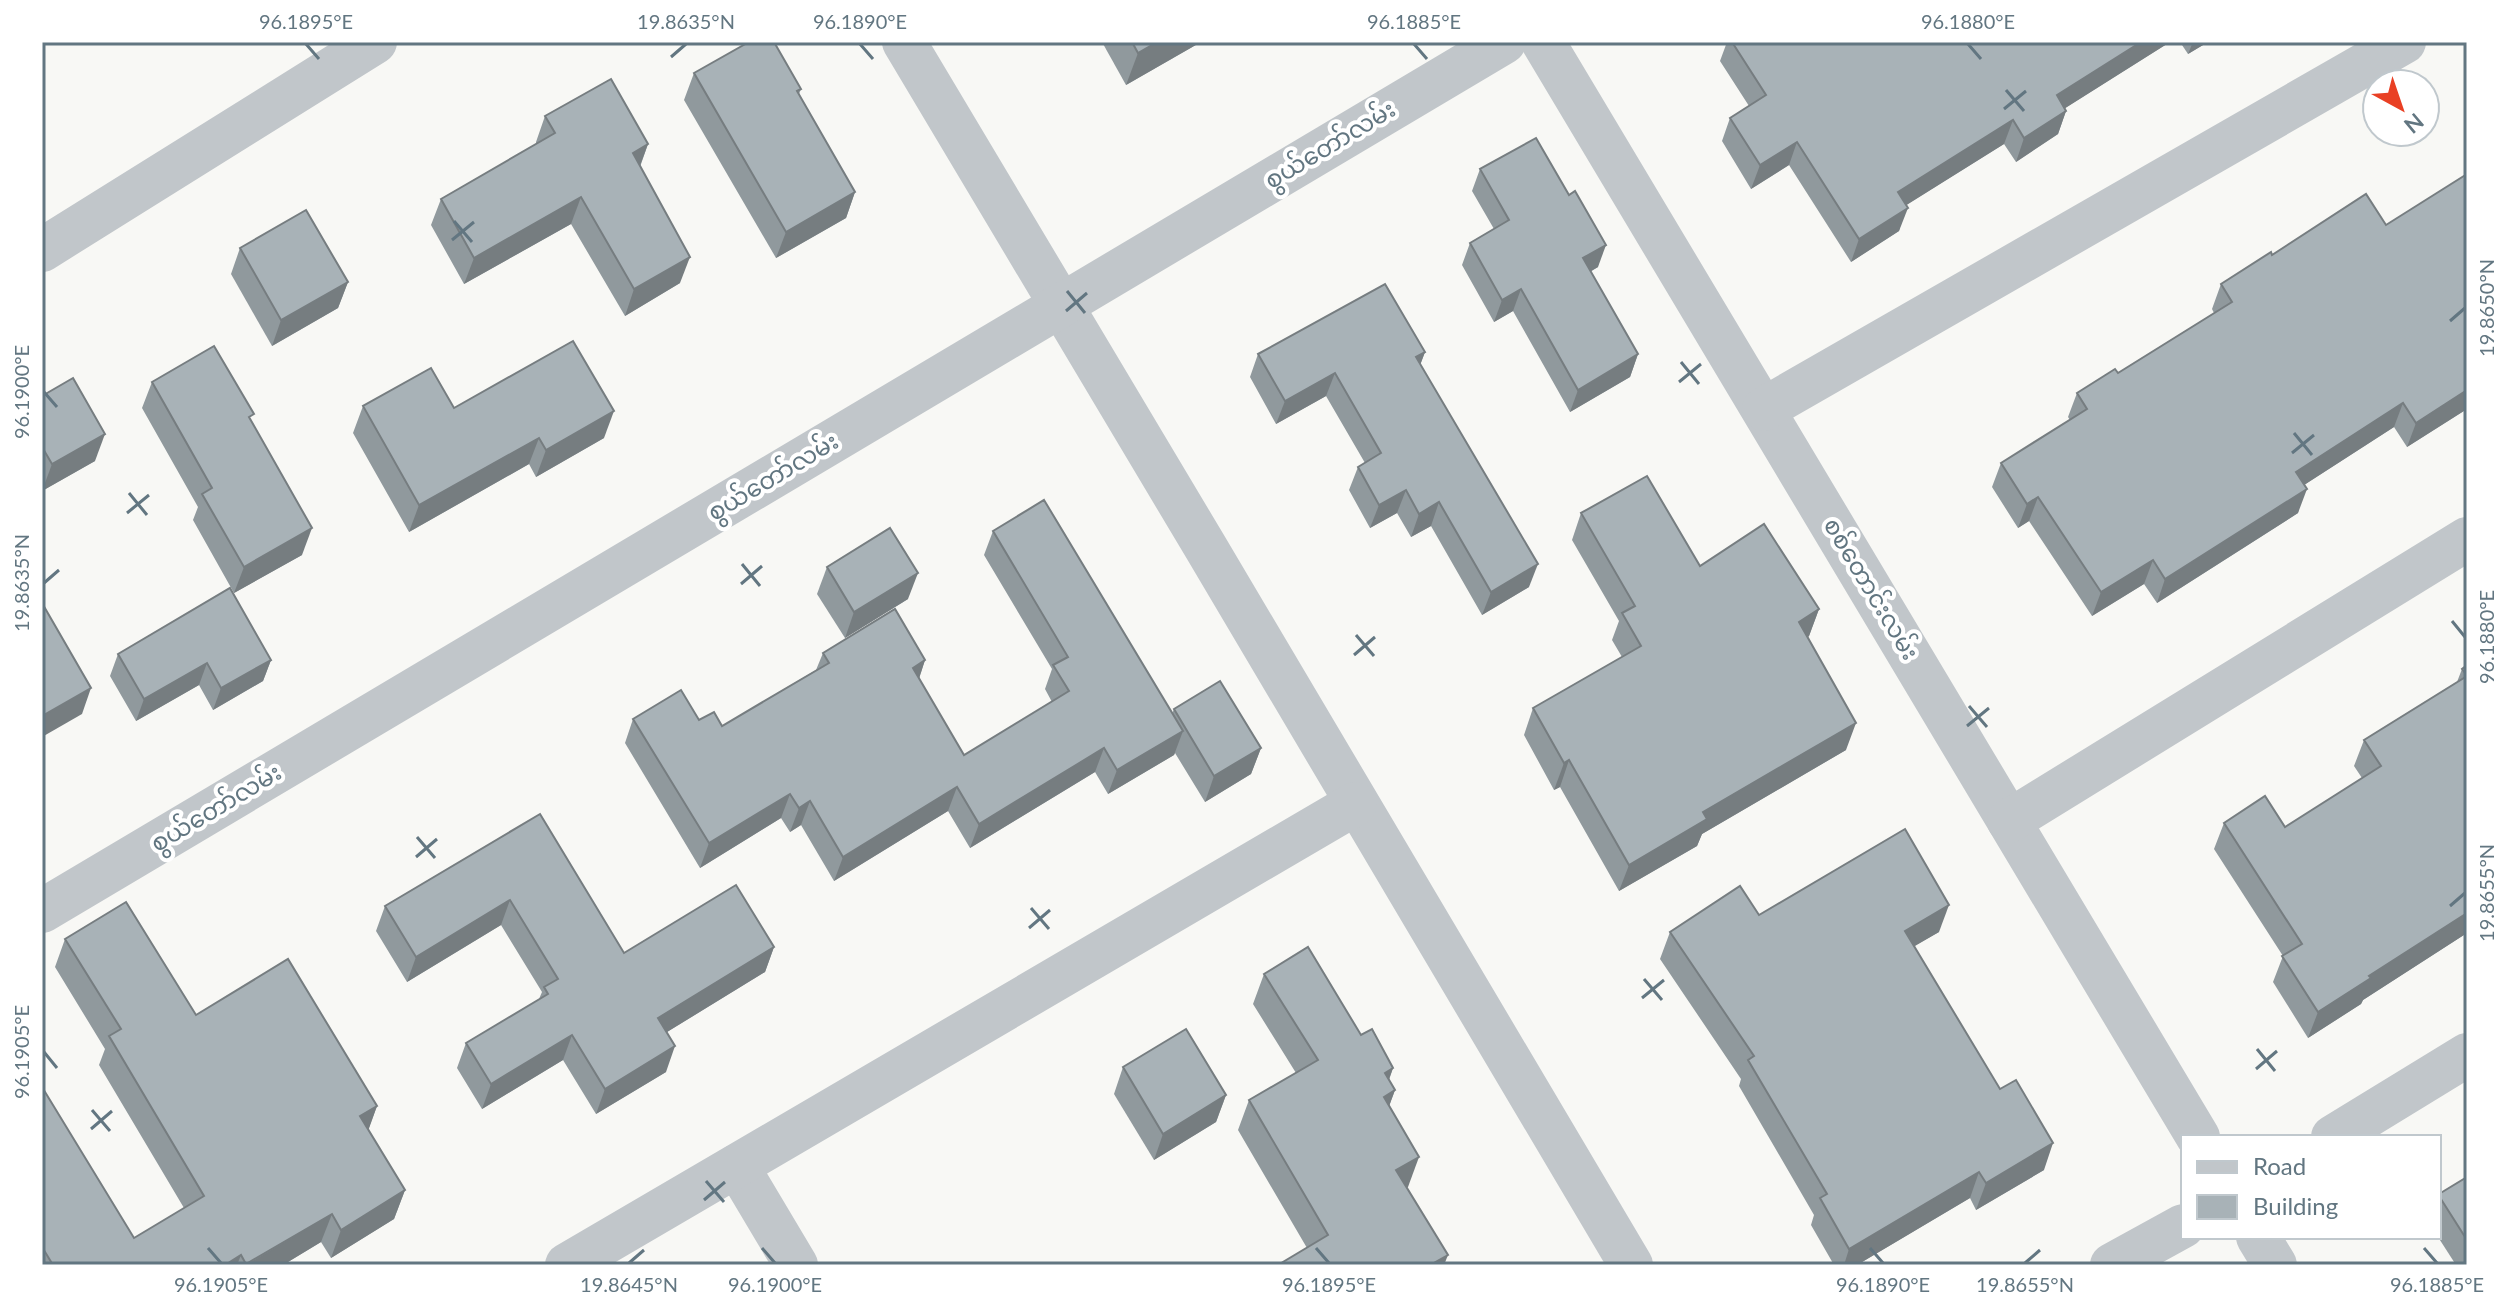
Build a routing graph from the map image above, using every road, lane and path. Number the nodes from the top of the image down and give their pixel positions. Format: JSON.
{"nodes":[{"id":1,"x":375,"y":42,"type":"edge"},
{"id":2,"x":904,"y":42,"type":"edge"},
{"id":3,"x":1504,"y":42,"type":"edge"},
{"id":4,"x":1543,"y":42,"type":"edge"},
{"id":5,"x":2404,"y":42,"type":"edge"},
{"id":6,"x":42,"y":250,"type":"edge"},
{"id":7,"x":1063,"y":304,"type":"junction"},
{"id":8,"x":1764,"y":409,"type":"junction"},
{"id":9,"x":2467,"y":539,"type":"edge"},
{"id":10,"x":1355,"y":804,"type":"junction"},
{"id":11,"x":2009,"y":821,"type":"junction"},
{"id":12,"x":42,"y":911,"type":"edge"},
{"id":13,"x":2467,"y":1055,"type":"edge"},
{"id":14,"x":2197,"y":1135,"type":"edge"},
{"id":15,"x":2336,"y":1135,"type":"edge"},
{"id":16,"x":737,"y":1166,"type":"junction"},
{"id":17,"x":2181,"y":1227,"type":"edge"},
{"id":18,"x":2259,"y":1239,"type":"edge"},
{"id":19,"x":567,"y":1265,"type":"edge"},
{"id":20,"x":796,"y":1265,"type":"edge"},
{"id":21,"x":1631,"y":1265,"type":"edge"},
{"id":22,"x":2112,"y":1265,"type":"edge"},
{"id":23,"x":2275,"y":1265,"type":"edge"}],
"edges":[{"from":1,"to":6,"type":"street"},
{"from":2,"to":7,"type":"street"},
{"from":3,"to":7,"type":"street","name":"စွယ်တော်လမ်း"},
{"from":4,"to":8,"type":"street","name":"စစ်တောင်းလမ်း"},
{"from":5,"to":8,"type":"street"},
{"from":7,"to":10,"type":"street"},
{"from":7,"to":12,"type":"street","name":"စွယ်တော်လမ်း"},
{"from":8,"to":11,"type":"street","name":"စစ်တောင်းလမ်း"},
{"from":9,"to":11,"type":"street"},
{"from":10,"to":16,"type":"street"},
{"from":10,"to":21,"type":"street"},
{"from":11,"to":14,"type":"street","name":"စစ်တောင်းလမ်း"},
{"from":13,"to":15,"type":"street"},
{"from":16,"to":19,"type":"street"},
{"from":16,"to":20,"type":"street"},
{"from":17,"to":22,"type":"street"},
{"from":18,"to":23,"type":"street"}]}
